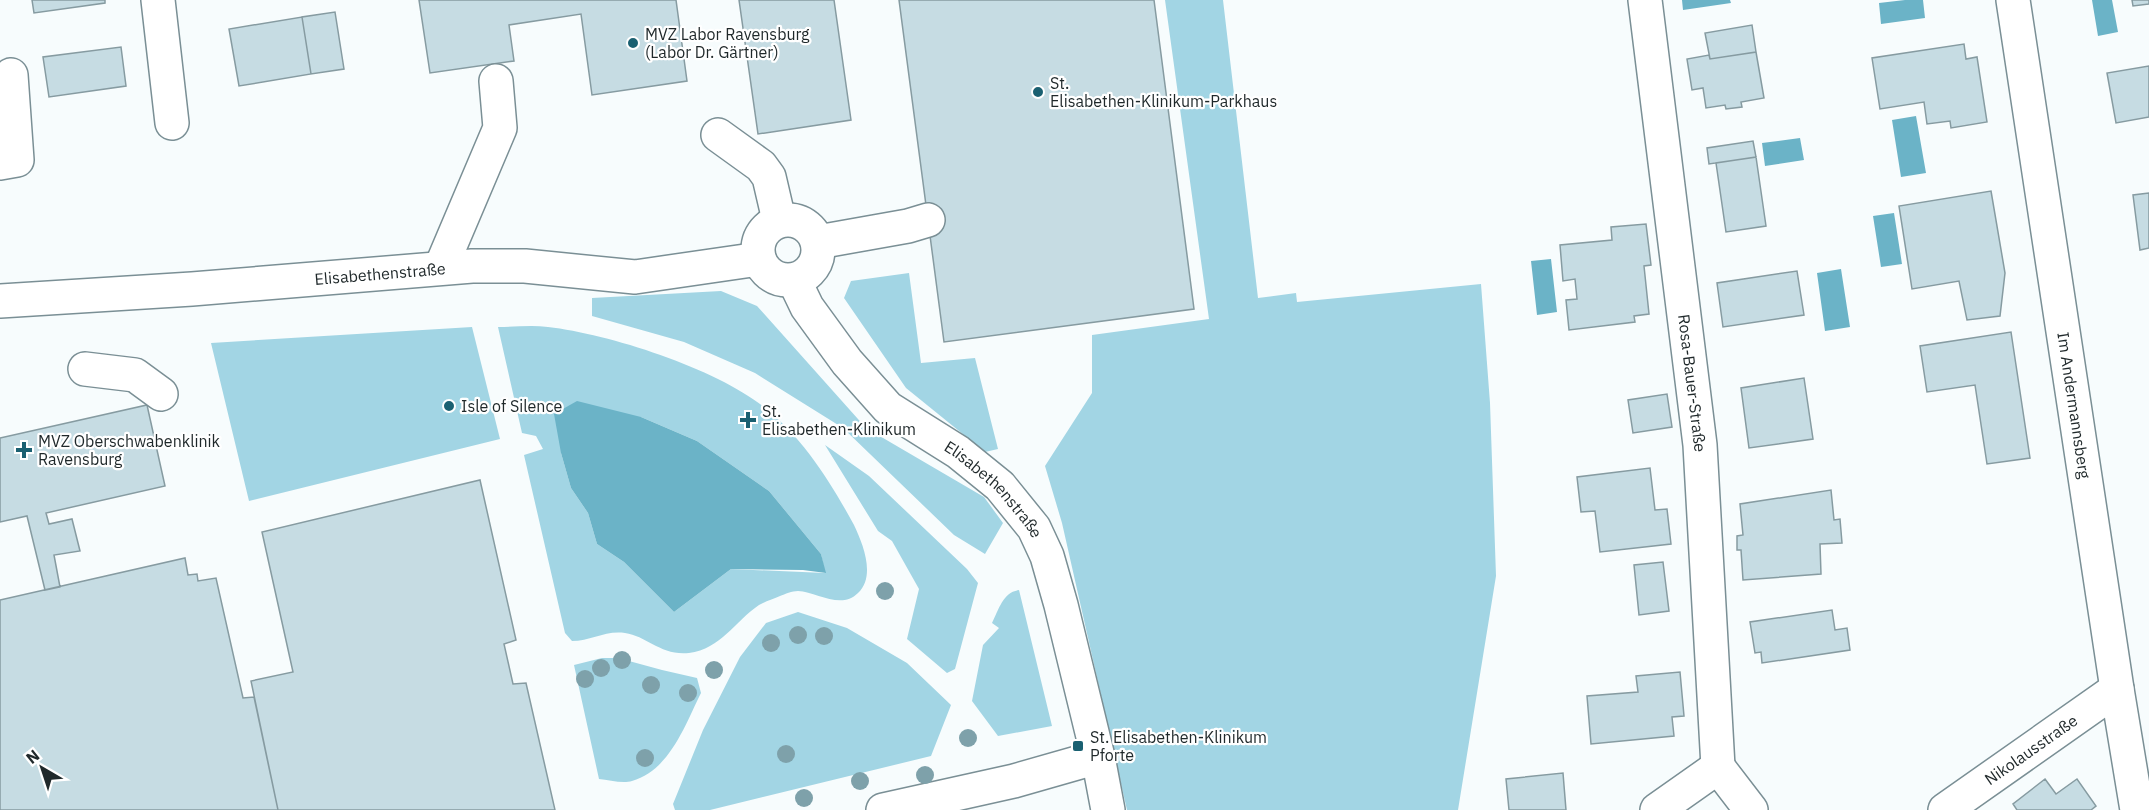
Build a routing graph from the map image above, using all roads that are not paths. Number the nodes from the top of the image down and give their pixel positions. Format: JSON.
{"nodes":[{"id":1,"x":158,"y":0,"type":"edge"},
{"id":2,"x":1645,"y":0,"type":"edge"},
{"id":3,"x":2013,"y":0,"type":"edge"},
{"id":4,"x":10,"y":75,"type":"dead end"},
{"id":5,"x":496,"y":81,"type":"dead end"},
{"id":6,"x":172,"y":123,"type":"dead end"},
{"id":7,"x":718,"y":135,"type":"dead end"},
{"id":8,"x":0,"y":164,"type":"edge"},
{"id":9,"x":779,"y":220,"type":"junction"},
{"id":10,"x":928,"y":220,"type":"dead end"},
{"id":11,"x":818,"y":242,"type":"junction"},
{"id":12,"x":759,"y":259,"type":"junction"},
{"id":13,"x":441,"y":267,"type":"junction"},
{"id":14,"x":794,"y":280,"type":"junction"},
{"id":15,"x":0,"y":301,"type":"edge"},
{"id":16,"x":85,"y":369,"type":"dead end"},
{"id":17,"x":160,"y":394,"type":"dead end"},
{"id":18,"x":2117,"y":689,"type":"junction"},
{"id":19,"x":1098,"y":757,"type":"junction"},
{"id":20,"x":1718,"y":767,"type":"junction"},
{"id":21,"x":883,"y":810,"type":"edge"},
{"id":22,"x":1108,"y":810,"type":"edge"},
{"id":23,"x":1657,"y":810,"type":"edge"},
{"id":24,"x":1751,"y":810,"type":"edge"},
{"id":25,"x":1945,"y":810,"type":"edge"},
{"id":26,"x":2137,"y":810,"type":"edge"}],
"edges":[{"from":1,"to":6,"type":"street"},
{"from":2,"to":20,"type":"street","name":"Rosa-Bauer-Straße"},
{"from":3,"to":18,"type":"street","name":"Im Andermannsberg"},
{"from":4,"to":8,"type":"street"},
{"from":5,"to":13,"type":"street"},
{"from":7,"to":9,"type":"street"},
{"from":9,"to":11,"type":"street"},
{"from":9,"to":12,"type":"street"},
{"from":10,"to":11,"type":"street"},
{"from":11,"to":14,"type":"street"},
{"from":12,"to":13,"type":"street","name":"Elisabethenstraße"},
{"from":12,"to":14,"type":"street"},
{"from":13,"to":15,"type":"street","name":"Elisabethenstraße"},
{"from":14,"to":19,"type":"street","name":"Elisabethenstraße"},
{"from":16,"to":17,"type":"street"},
{"from":18,"to":25,"type":"street","name":"Nikolausstraße"},
{"from":18,"to":26,"type":"street","name":"Im Andermannsberg"},
{"from":19,"to":21,"type":"street"},
{"from":19,"to":22,"type":"street","name":"Elisabethenstraße"},
{"from":20,"to":23,"type":"street"},
{"from":20,"to":24,"type":"street"}]}
